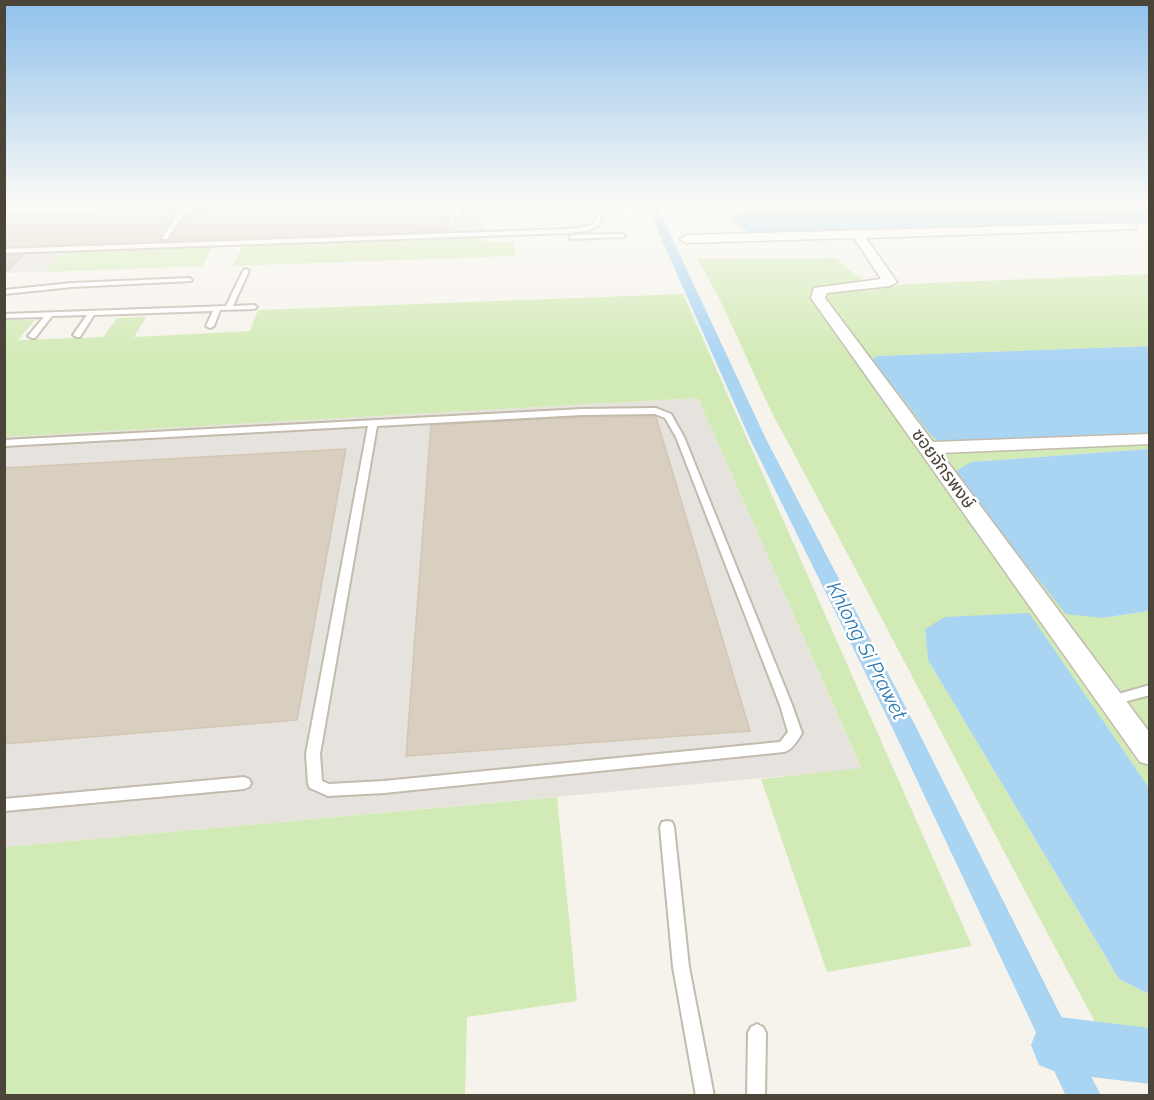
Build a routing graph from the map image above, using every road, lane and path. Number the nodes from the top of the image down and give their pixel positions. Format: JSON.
{"nodes":[{"id":1,"x":873,"y":257,"type":"edge"},
{"id":2,"x":246,"y":271,"type":"dead end"},
{"id":3,"x":189,"y":280,"type":"dead end"},
{"id":4,"x":4,"y":292,"type":"edge"},
{"id":5,"x":254,"y":307,"type":"dead end"},
{"id":6,"x":218,"y":308,"type":"junction"},
{"id":7,"x":228,"y":308,"type":"junction"},
{"id":8,"x":92,"y":313,"type":"junction"},
{"id":9,"x":49,"y":315,"type":"junction"},
{"id":10,"x":4,"y":316,"type":"edge"},
{"id":11,"x":210,"y":326,"type":"dead end"},
{"id":12,"x":77,"y":335,"type":"dead end"},
{"id":13,"x":32,"y":336,"type":"dead end"},
{"id":14,"x":373,"y":424,"type":"junction"},
{"id":15,"x":1149,"y":439,"type":"edge"},
{"id":16,"x":4,"y":443,"type":"edge"},
{"id":17,"x":928,"y":448,"type":"junction"},
{"id":18,"x":1149,"y":690,"type":"edge"},
{"id":19,"x":1111,"y":700,"type":"junction"},
{"id":20,"x":1149,"y":754,"type":"edge"},
{"id":21,"x":244,"y":783,"type":"dead end"},
{"id":22,"x":4,"y":805,"type":"edge"},
{"id":23,"x":667,"y":826,"type":"dead end"},
{"id":24,"x":757,"y":1033,"type":"dead end"},
{"id":25,"x":705,"y":1095,"type":"edge"},
{"id":26,"x":756,"y":1095,"type":"edge"}],
"edges":[{"from":1,"to":17,"type":"street","name":"ซอยจักรพงษ์"},
{"from":2,"to":7,"type":"lane"},
{"from":3,"to":4,"type":"lane"},
{"from":5,"to":7,"type":"lane"},
{"from":6,"to":7,"type":"lane"},
{"from":6,"to":8,"type":"lane"},
{"from":6,"to":11,"type":"lane"},
{"from":8,"to":9,"type":"lane"},
{"from":8,"to":12,"type":"lane"},
{"from":9,"to":10,"type":"lane"},
{"from":9,"to":13,"type":"lane"},
{"from":14,"to":14,"type":"lane"},
{"from":14,"to":16,"type":"lane"},
{"from":15,"to":17,"type":"street"},
{"from":17,"to":19,"type":"street","name":"ซอยจักรพงษ์"},
{"from":18,"to":19,"type":"lane"},
{"from":19,"to":20,"type":"street","name":"ซอยจักรพงษ์"},
{"from":21,"to":22,"type":"lane"},
{"from":23,"to":25,"type":"lane"},
{"from":24,"to":26,"type":"lane"}]}
